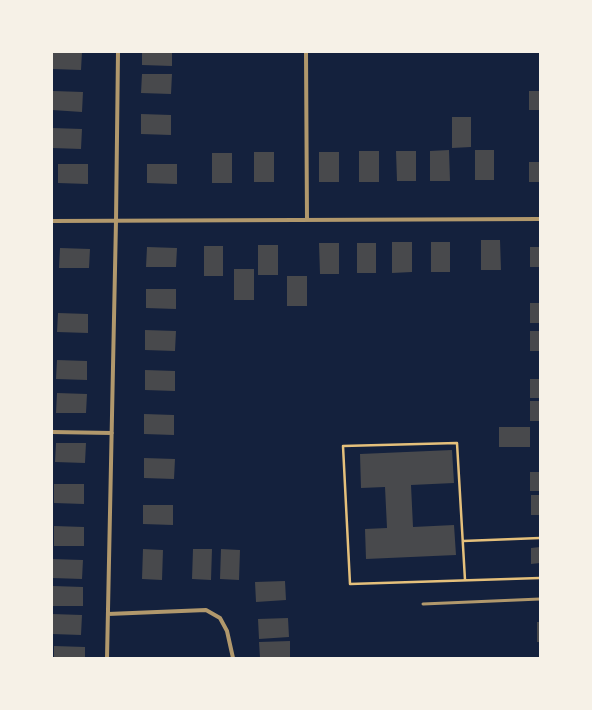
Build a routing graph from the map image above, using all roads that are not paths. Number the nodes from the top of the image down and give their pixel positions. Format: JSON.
{"nodes":[{"id":1,"x":118,"y":52,"type":"edge"},
{"id":2,"x":306,"y":52,"type":"edge"},
{"id":3,"x":116,"y":220,"type":"junction"},
{"id":4,"x":307,"y":220,"type":"junction"},
{"id":5,"x":540,"y":220,"type":"edge"},
{"id":6,"x":52,"y":221,"type":"edge"},
{"id":7,"x":52,"y":432,"type":"edge"},
{"id":8,"x":112,"y":433,"type":"junction"},
{"id":9,"x":540,"y":600,"type":"edge"},
{"id":10,"x":423,"y":604,"type":"dead end"},
{"id":11,"x":108,"y":614,"type":"junction"},
{"id":12,"x":107,"y":658,"type":"edge"},
{"id":13,"x":233,"y":658,"type":"edge"}],
"edges":[{"from":1,"to":3,"type":"street"},
{"from":2,"to":4,"type":"street"},
{"from":3,"to":4,"type":"street"},
{"from":3,"to":6,"type":"street"},
{"from":3,"to":8,"type":"street"},
{"from":4,"to":5,"type":"street"},
{"from":7,"to":8,"type":"street"},
{"from":8,"to":11,"type":"street"},
{"from":9,"to":10,"type":"lane"},
{"from":11,"to":12,"type":"street"},
{"from":11,"to":13,"type":"street"}]}
